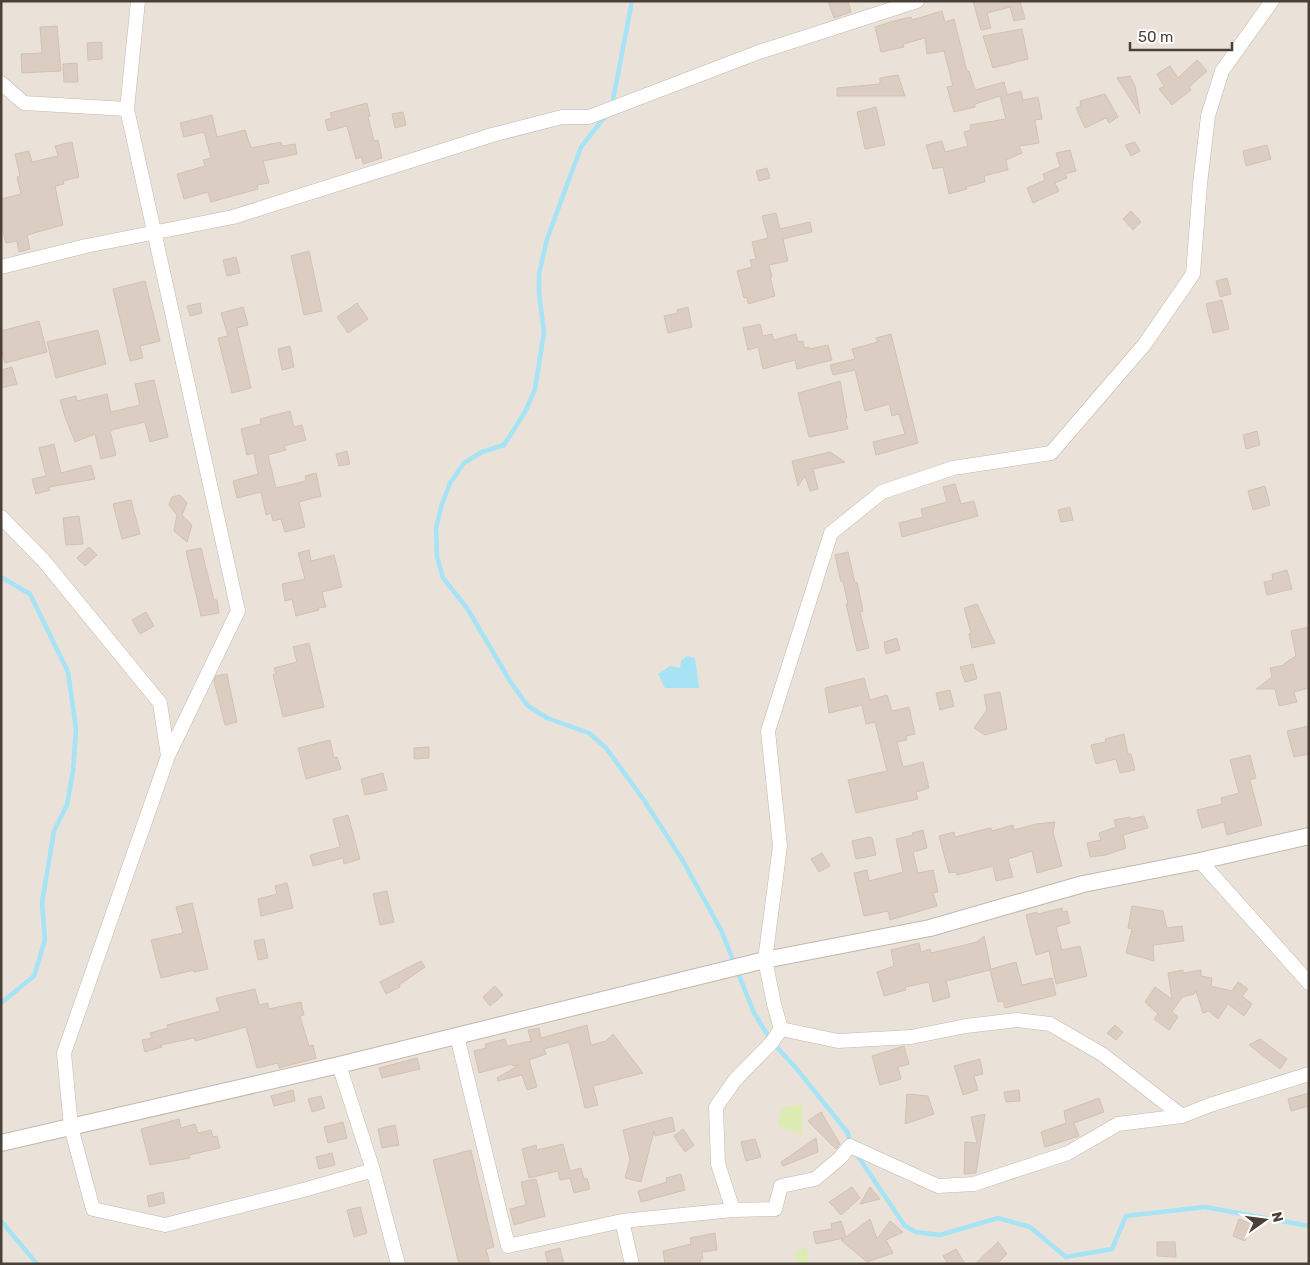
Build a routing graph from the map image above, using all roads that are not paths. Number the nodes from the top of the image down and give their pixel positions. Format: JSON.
{"nodes":[{"id":1,"x":138,"y":1,"type":"edge"},
{"id":2,"x":917,"y":1,"type":"edge"},
{"id":3,"x":1272,"y":1,"type":"edge"},
{"id":4,"x":1,"y":82,"type":"edge"},
{"id":5,"x":127,"y":109,"type":"junction"},
{"id":6,"x":154,"y":233,"type":"junction"},
{"id":7,"x":1,"y":267,"type":"edge"},
{"id":8,"x":1,"y":517,"type":"edge"},
{"id":9,"x":168,"y":756,"type":"junction"},
{"id":10,"x":1309,"y":836,"type":"edge"},
{"id":11,"x":1200,"y":861,"type":"junction"},
{"id":12,"x":765,"y":960,"type":"junction"},
{"id":13,"x":1309,"y":983,"type":"edge"},
{"id":14,"x":781,"y":1029,"type":"junction"},
{"id":15,"x":457,"y":1036,"type":"junction"},
{"id":16,"x":338,"y":1064,"type":"junction"},
{"id":17,"x":1309,"y":1074,"type":"edge"},
{"id":18,"x":1182,"y":1116,"type":"junction"},
{"id":19,"x":71,"y":1127,"type":"junction"},
{"id":20,"x":1,"y":1144,"type":"edge"},
{"id":21,"x":373,"y":1170,"type":"junction"},
{"id":22,"x":733,"y":1210,"type":"junction"},
{"id":23,"x":622,"y":1221,"type":"junction"},
{"id":24,"x":398,"y":1264,"type":"edge"},
{"id":25,"x":632,"y":1264,"type":"edge"}],
"edges":[{"from":1,"to":5,"type":"street"},
{"from":2,"to":6,"type":"street"},
{"from":3,"to":12,"type":"street"},
{"from":4,"to":5,"type":"street"},
{"from":5,"to":6,"type":"street"},
{"from":6,"to":7,"type":"street"},
{"from":6,"to":9,"type":"street"},
{"from":8,"to":9,"type":"street"},
{"from":9,"to":19,"type":"street"},
{"from":10,"to":11,"type":"street"},
{"from":11,"to":12,"type":"street"},
{"from":11,"to":13,"type":"street"},
{"from":12,"to":14,"type":"street"},
{"from":12,"to":15,"type":"street"},
{"from":14,"to":18,"type":"street"},
{"from":14,"to":22,"type":"street"},
{"from":15,"to":16,"type":"street"},
{"from":15,"to":23,"type":"street"},
{"from":16,"to":19,"type":"street"},
{"from":16,"to":21,"type":"street"},
{"from":17,"to":18,"type":"street"},
{"from":18,"to":22,"type":"street"},
{"from":19,"to":20,"type":"street"},
{"from":19,"to":21,"type":"street"},
{"from":21,"to":24,"type":"street"},
{"from":22,"to":23,"type":"street"},
{"from":23,"to":25,"type":"street"}]}
